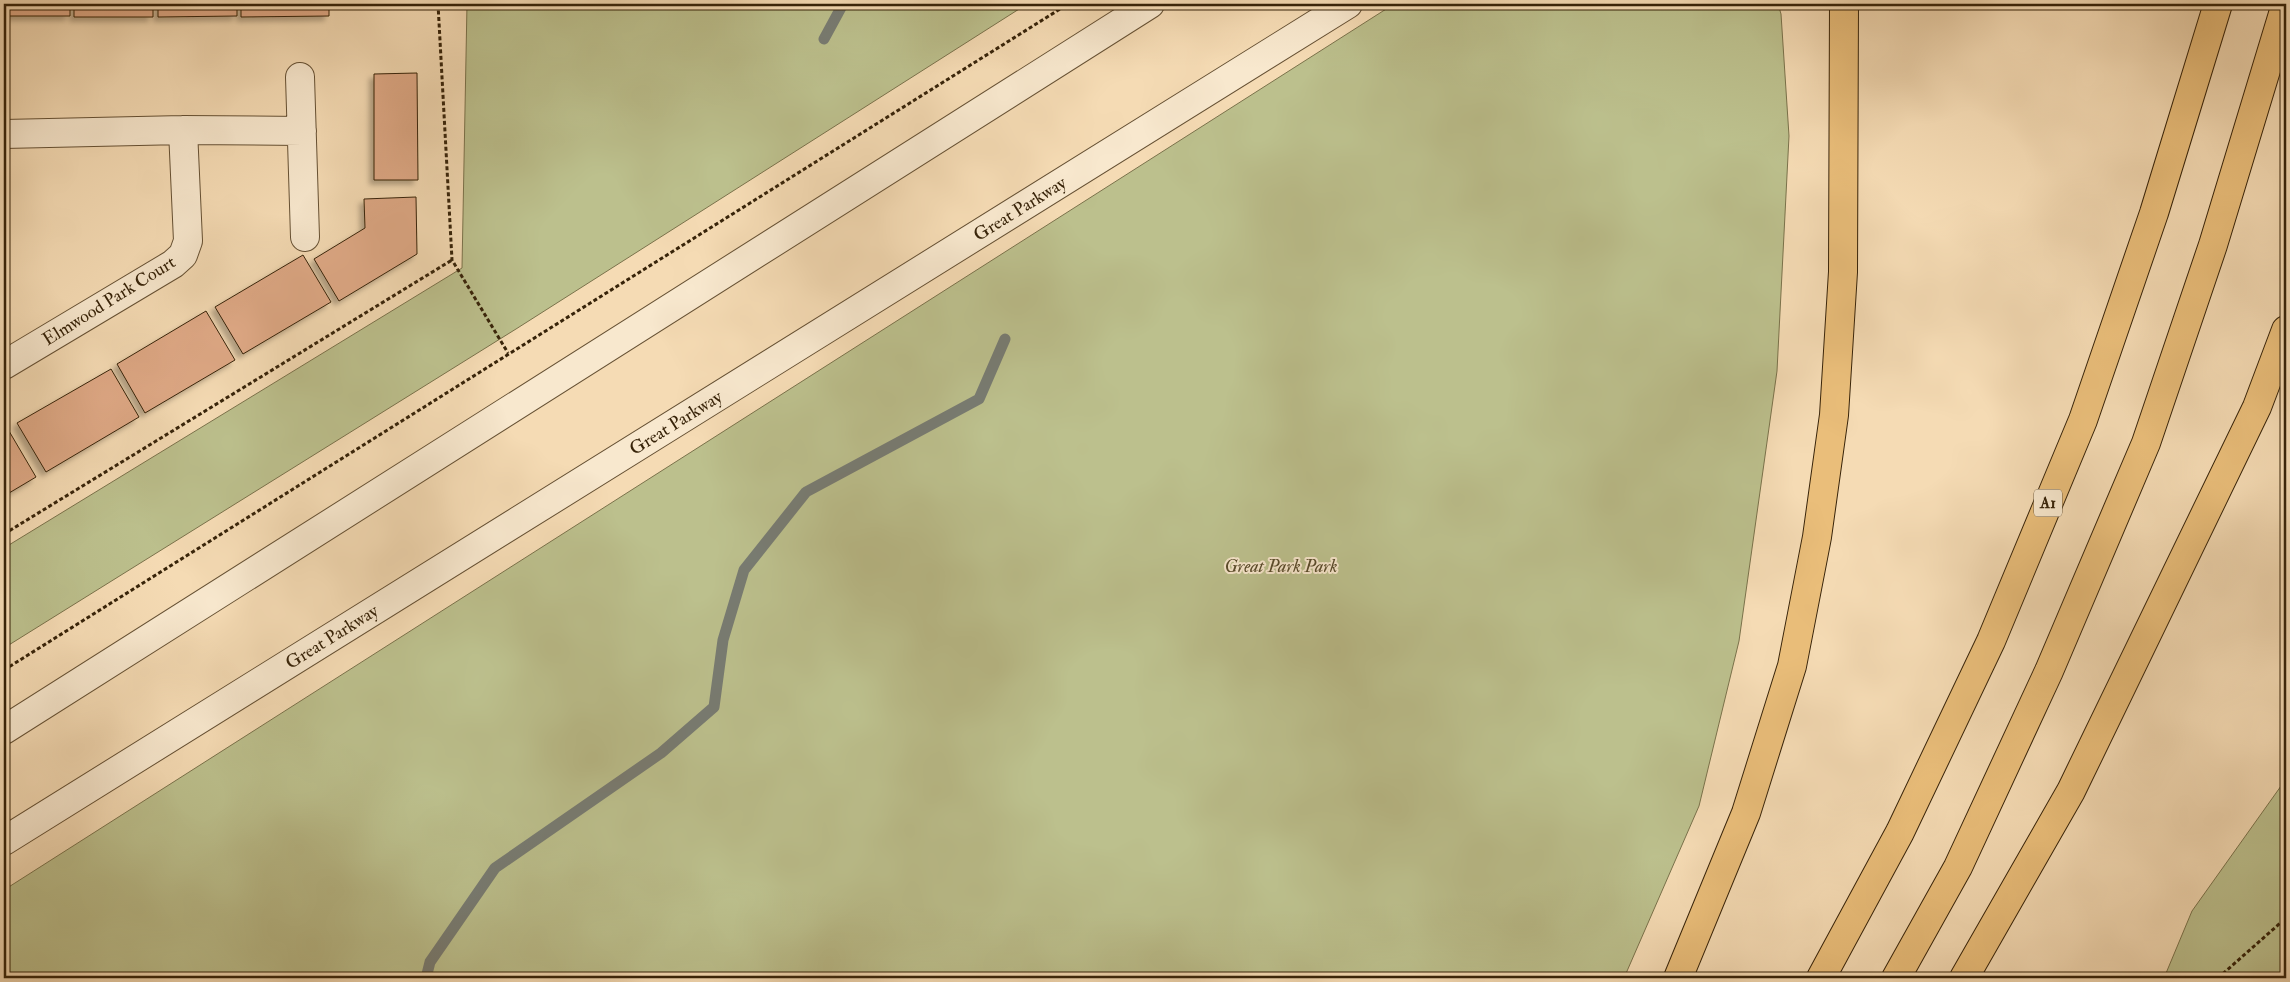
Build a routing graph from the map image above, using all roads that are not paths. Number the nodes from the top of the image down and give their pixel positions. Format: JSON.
{"nodes":[{"id":1,"x":1150,"y":4,"type":"edge"},
{"id":2,"x":1348,"y":4,"type":"edge"},
{"id":3,"x":1826,"y":4,"type":"edge"},
{"id":4,"x":1844,"y":4,"type":"edge"},
{"id":5,"x":2218,"y":4,"type":"edge"},
{"id":6,"x":2286,"y":4,"type":"edge"},
{"id":7,"x":1844,"y":58,"type":"junction"},
{"id":8,"x":300,"y":77,"type":"dead end"},
{"id":9,"x":183,"y":130,"type":"junction"},
{"id":10,"x":302,"y":132,"type":"junction"},
{"id":11,"x":4,"y":134,"type":"edge"},
{"id":12,"x":305,"y":237,"type":"dead end"},
{"id":13,"x":2286,"y":330,"type":"edge"},
{"id":14,"x":4,"y":365,"type":"edge"},
{"id":15,"x":4,"y":730,"type":"edge"},
{"id":16,"x":4,"y":841,"type":"edge"},
{"id":17,"x":1678,"y":978,"type":"edge"},
{"id":18,"x":1821,"y":978,"type":"edge"},
{"id":19,"x":1896,"y":978,"type":"edge"},
{"id":20,"x":1964,"y":978,"type":"edge"}],
"edges":[{"from":1,"to":15,"type":"street"},
{"from":2,"to":16,"type":"street","name":"Great Parkway"},
{"from":3,"to":7,"type":"highway"},
{"from":4,"to":7,"type":"highway"},
{"from":5,"to":18,"type":"highway","number":"A1"},
{"from":6,"to":19,"type":"highway"},
{"from":7,"to":17,"type":"highway"},
{"from":8,"to":10,"type":"street"},
{"from":9,"to":10,"type":"street"},
{"from":9,"to":11,"type":"street"},
{"from":9,"to":14,"type":"street","name":"Elmwood Park Court"},
{"from":10,"to":12,"type":"street"},
{"from":13,"to":20,"type":"highway"}]}
